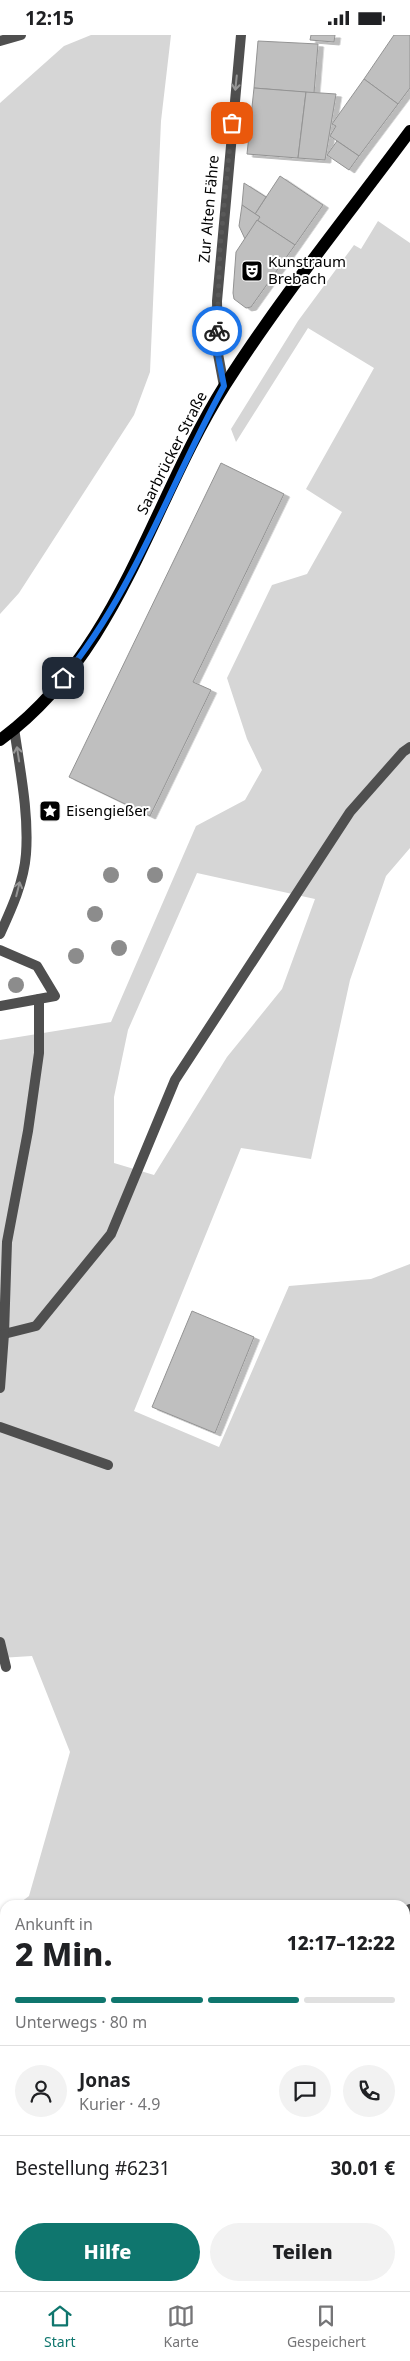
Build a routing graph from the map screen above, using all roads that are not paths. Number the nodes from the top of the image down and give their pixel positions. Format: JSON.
{"nodes":[{"id":1,"x":21,"y":35,"type":"edge"},
{"id":2,"x":241,"y":35,"type":"edge"},
{"id":3,"x":0,"y":41,"type":"edge"},
{"id":4,"x":410,"y":131,"type":"edge"},
{"id":5,"x":224,"y":386,"type":"junction"},
{"id":6,"x":14,"y":729,"type":"junction"},
{"id":7,"x":0,"y":740,"type":"edge"},
{"id":8,"x":410,"y":747,"type":"edge"},
{"id":9,"x":0,"y":934,"type":"edge"},
{"id":10,"x":0,"y":950,"type":"edge"},
{"id":11,"x":40,"y":999,"type":"junction"},
{"id":12,"x":0,"y":1006,"type":"edge"},
{"id":13,"x":4,"y":1334,"type":"junction"},
{"id":14,"x":0,"y":1388,"type":"edge"},
{"id":15,"x":0,"y":1427,"type":"edge"},
{"id":16,"x":108,"y":1465,"type":"dead end"},
{"id":17,"x":0,"y":1642,"type":"edge"},
{"id":18,"x":6,"y":1667,"type":"dead end"}],
"edges":[{"from":1,"to":3,"type":"street"},
{"from":2,"to":5,"type":"street","name":"Zur Alten Fähre","one_way":true},
{"from":4,"to":5,"type":"main road","name":"Saarbrücker Straße"},
{"from":5,"to":6,"type":"main road","name":"Saarbrücker Straße"},
{"from":6,"to":7,"type":"main road","name":"Saarbrücker Straße"},
{"from":9,"to":6,"type":"street","one_way":true},
{"from":8,"to":13,"type":"street"},
{"from":10,"to":11,"type":"street"},
{"from":11,"to":12,"type":"street"},
{"from":11,"to":13,"type":"street"},
{"from":13,"to":14,"type":"street"},
{"from":15,"to":16,"type":"street"},
{"from":17,"to":18,"type":"street"}]}
